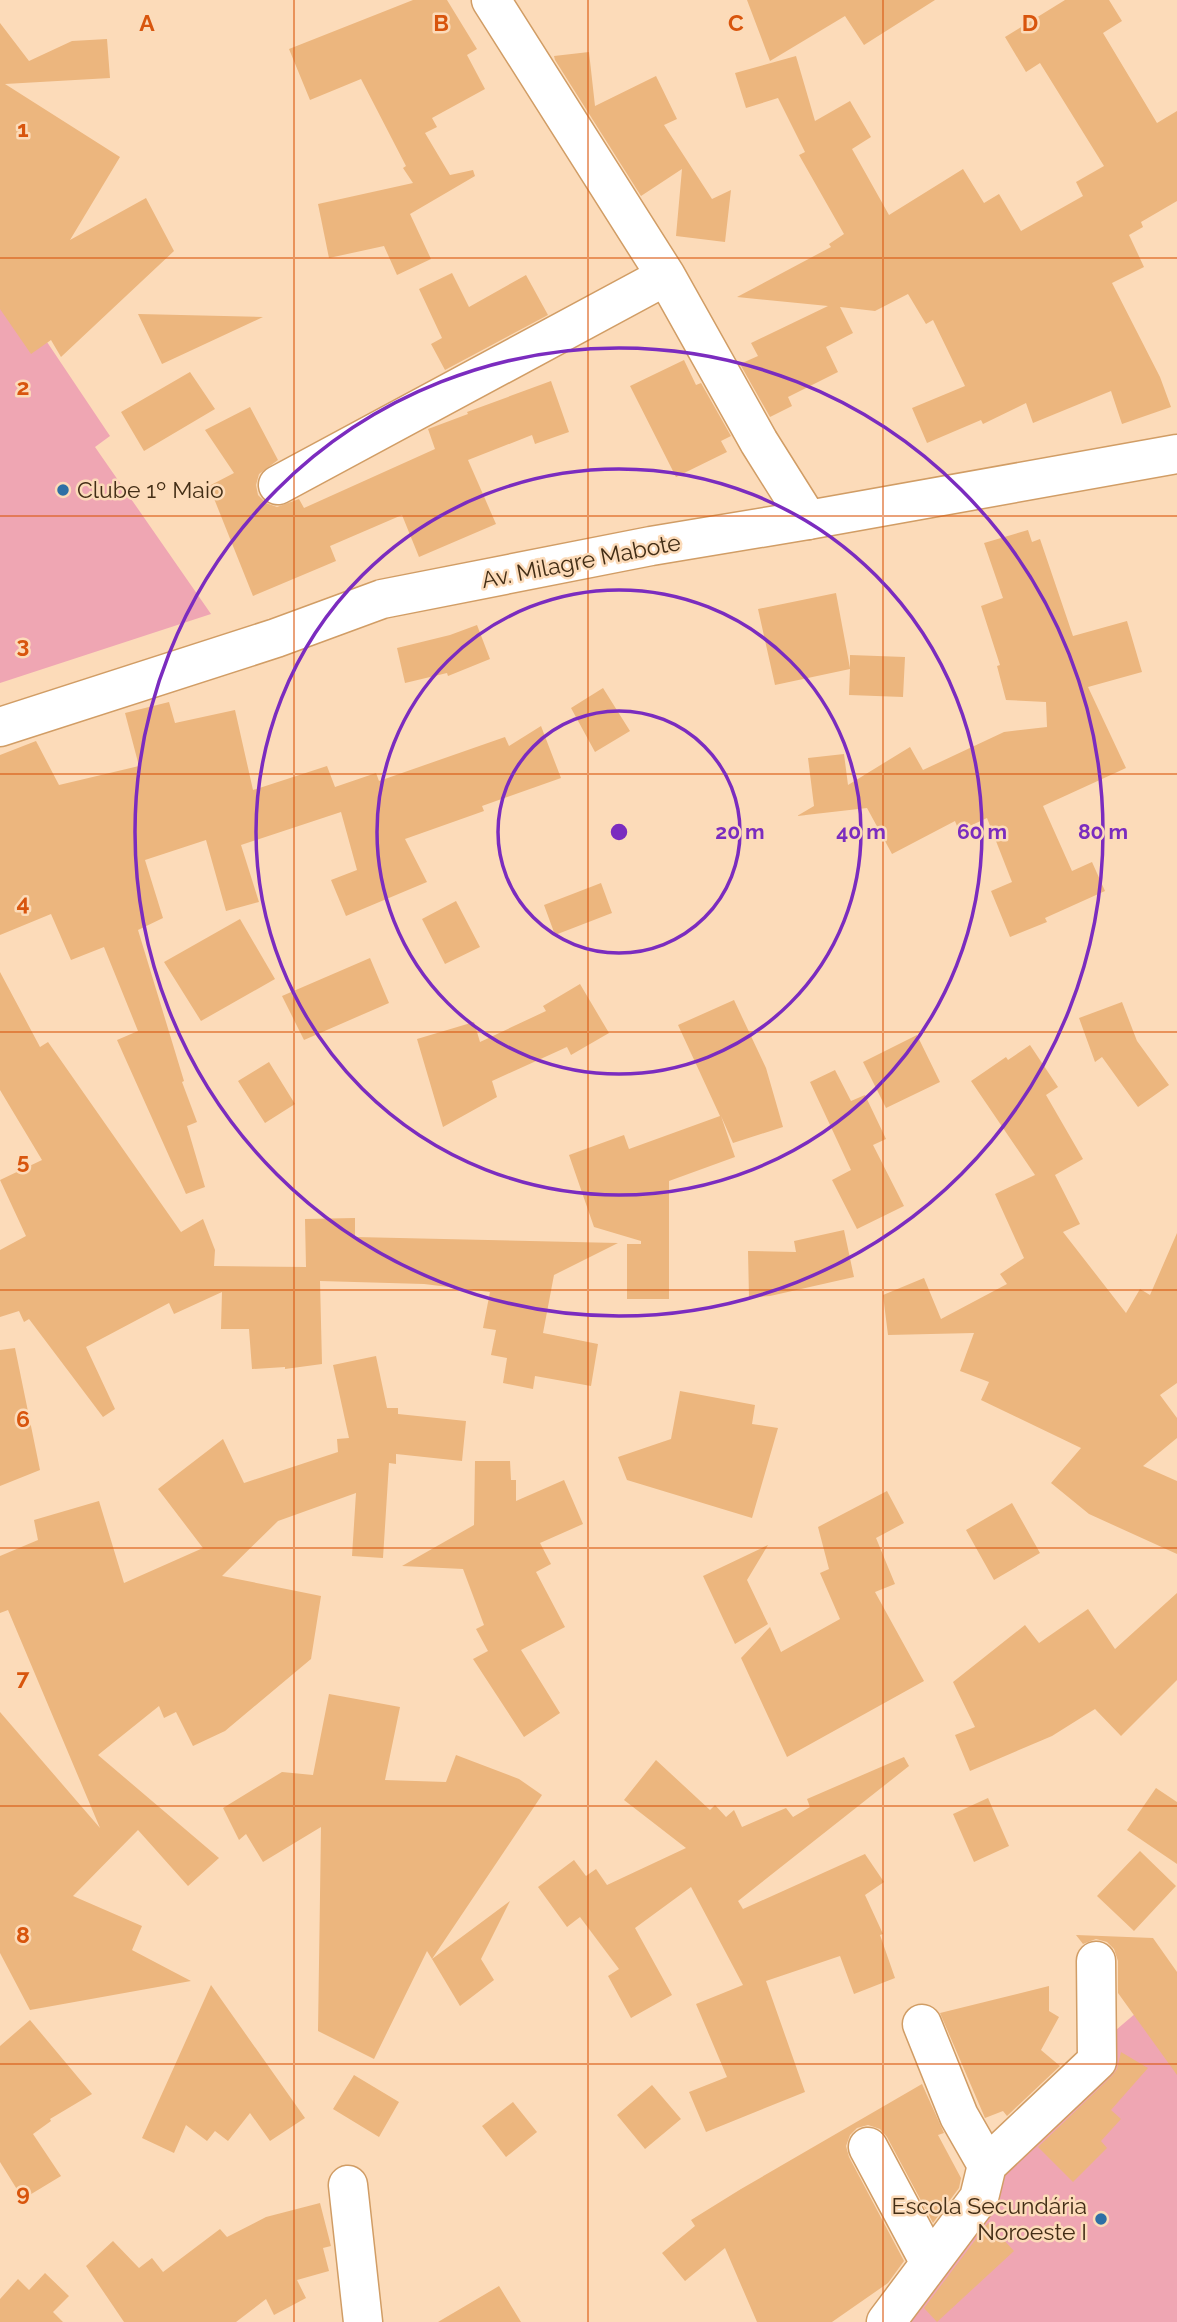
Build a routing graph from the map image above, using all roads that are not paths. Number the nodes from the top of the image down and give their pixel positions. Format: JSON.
{"nodes":[{"id":1,"x":491,"y":0,"type":"edge"},
{"id":2,"x":666,"y":276,"type":"junction"},
{"id":3,"x":1177,"y":454,"type":"edge"},
{"id":4,"x":278,"y":485,"type":"dead end"},
{"id":5,"x":808,"y":520,"type":"junction"},
{"id":6,"x":0,"y":727,"type":"edge"},
{"id":7,"x":1096,"y":1961,"type":"dead end"},
{"id":8,"x":922,"y":2024,"type":"dead end"},
{"id":9,"x":868,"y":2147,"type":"dead end"},
{"id":10,"x":987,"y":2165,"type":"junction"},
{"id":11,"x":348,"y":2185,"type":"dead end"},
{"id":12,"x":930,"y":2263,"type":"junction"},
{"id":13,"x":363,"y":2322,"type":"edge"},
{"id":14,"x":886,"y":2322,"type":"edge"}],
"edges":[{"from":1,"to":2,"type":"street"},
{"from":2,"to":4,"type":"street"},
{"from":2,"to":5,"type":"street"},
{"from":3,"to":5,"type":"street","name":"Av. Milagre Mabote"},
{"from":5,"to":6,"type":"street","name":"Av. Milagre Mabote"},
{"from":7,"to":10,"type":"street"},
{"from":8,"to":10,"type":"street"},
{"from":9,"to":12,"type":"street"},
{"from":10,"to":12,"type":"street"},
{"from":11,"to":13,"type":"street"},
{"from":12,"to":14,"type":"street"}]}
